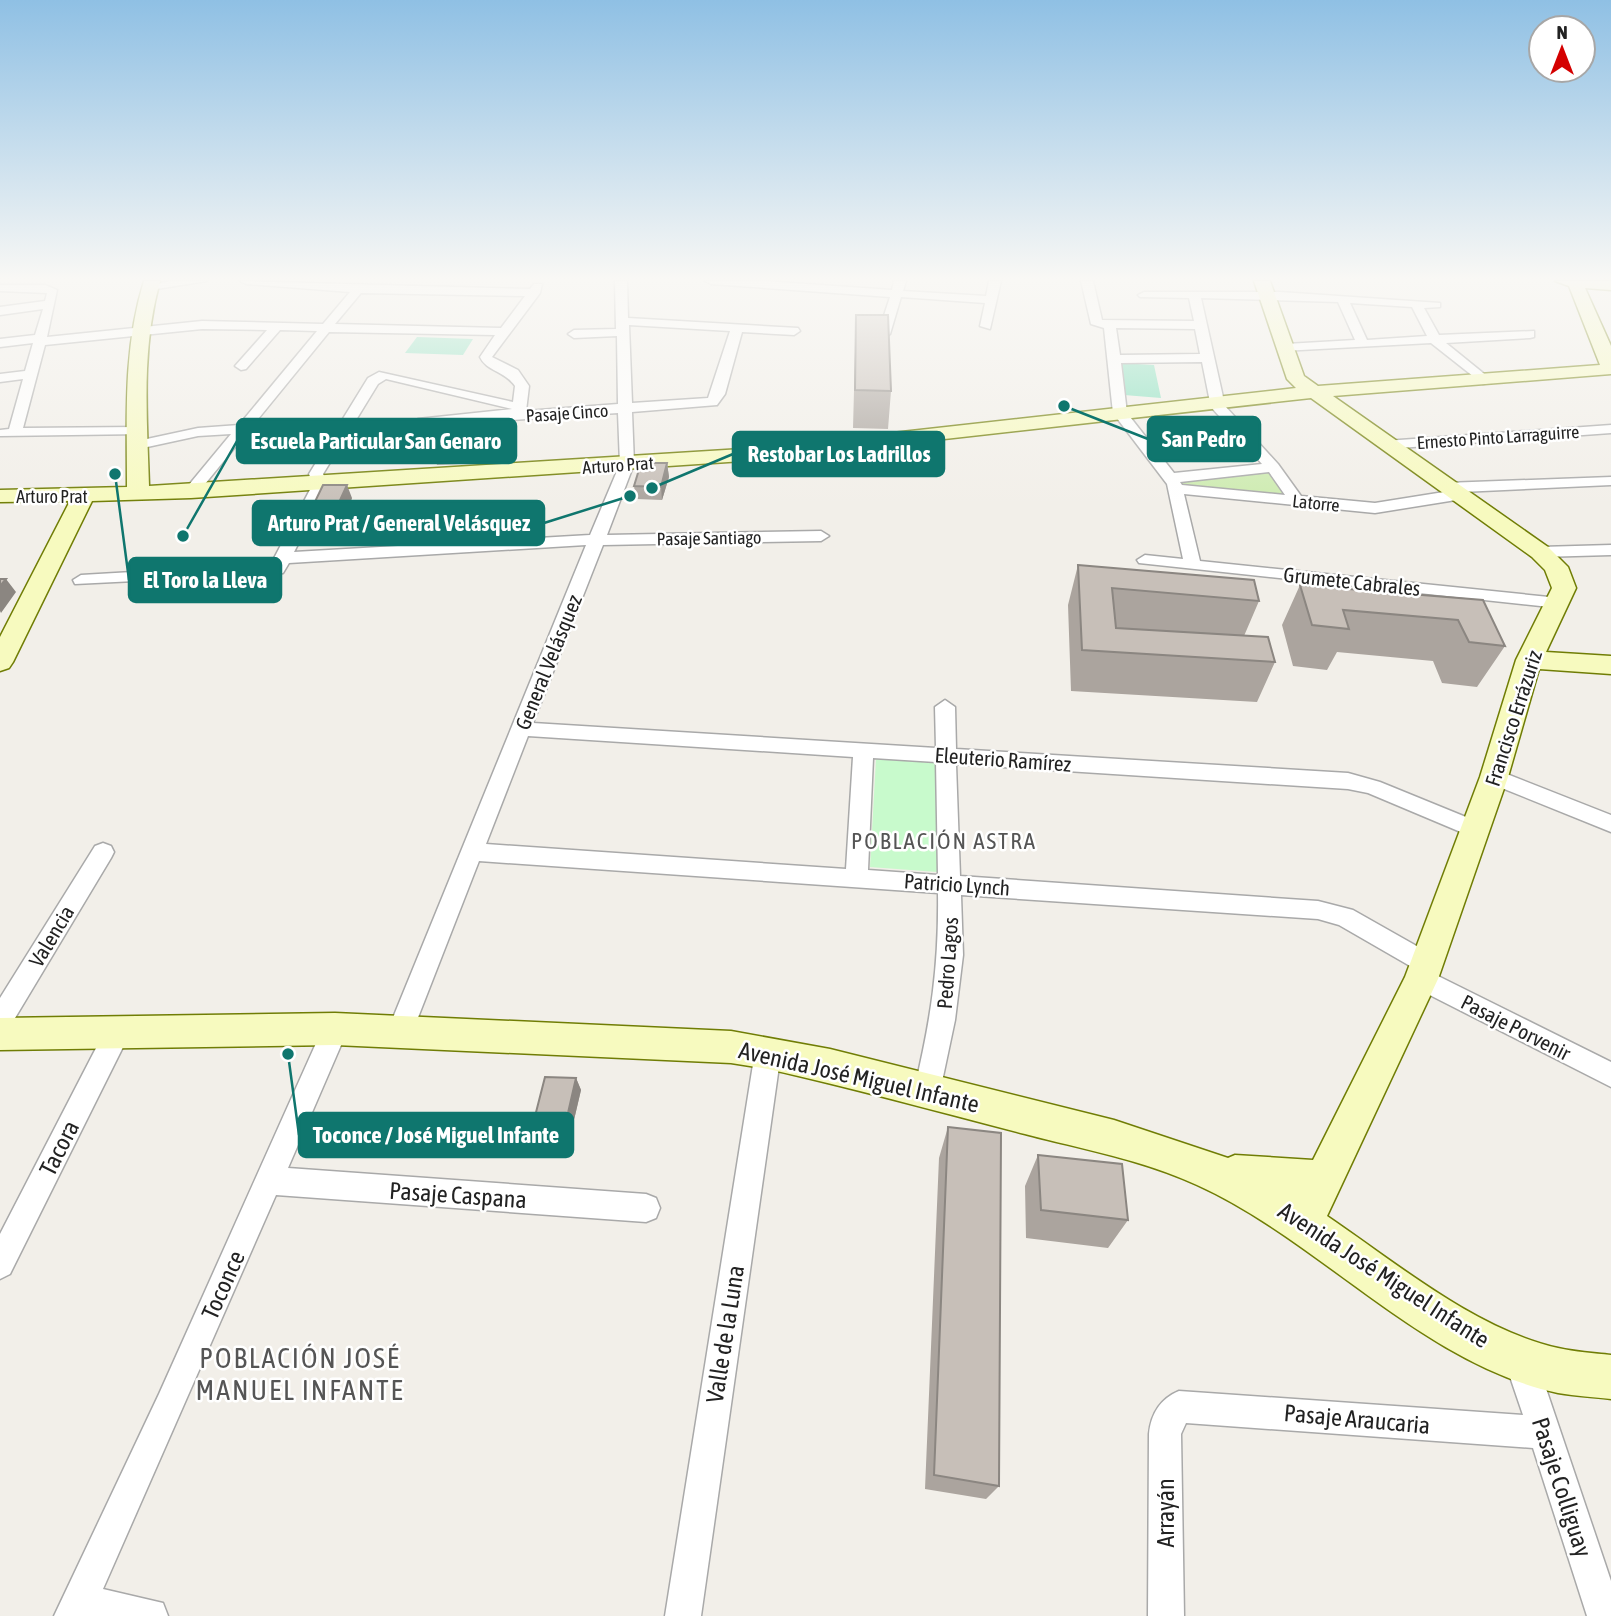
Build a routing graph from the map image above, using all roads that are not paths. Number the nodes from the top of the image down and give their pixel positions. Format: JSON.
{"nodes":[{"id":1,"x":36,"y":356,"type":"edge"},
{"id":2,"x":139,"y":356,"type":"edge"},
{"id":3,"x":250,"y":356,"type":"edge"},
{"id":4,"x":302,"y":356,"type":"edge"},
{"id":5,"x":486,"y":356,"type":"edge"},
{"id":6,"x":624,"y":356,"type":"edge"},
{"id":7,"x":729,"y":356,"type":"edge"},
{"id":8,"x":1289,"y":356,"type":"edge"},
{"id":9,"x":1455,"y":356,"type":"edge"},
{"id":10,"x":1207,"y":358,"type":"joint"},
{"id":11,"x":1114,"y":359,"type":"joint"},
{"id":12,"x":241,"y":366,"type":"dead end"},
{"id":13,"x":1608,"y":371,"type":"edge"},
{"id":14,"x":31,"y":374,"type":"junction"},
{"id":15,"x":0,"y":378,"type":"edge"},
{"id":16,"x":1483,"y":380,"type":"junction"},
{"id":17,"x":1311,"y":392,"type":"junction"},
{"id":18,"x":1216,"y":402,"type":"junction"},
{"id":19,"x":437,"y":408,"type":"junction"},
{"id":20,"x":625,"y":409,"type":"junction"},
{"id":21,"x":519,"y":411,"type":"junction"},
{"id":22,"x":1120,"y":413,"type":"junction"},
{"id":23,"x":242,"y":429,"type":"junction"},
{"id":24,"x":1611,"y":429,"type":"edge"},
{"id":25,"x":7,"y":433,"type":"edge"},
{"id":26,"x":138,"y":438,"type":"junction"},
{"id":27,"x":1385,"y":445,"type":"junction"},
{"id":28,"x":627,"y":464,"type":"junction"},
{"id":29,"x":1273,"y":467,"type":"junction"},
{"id":30,"x":1611,"y":481,"type":"edge"},
{"id":31,"x":321,"y":484,"type":"junction"},
{"id":32,"x":1174,"y":484,"type":"junction"},
{"id":33,"x":1450,"y":491,"type":"junction"},
{"id":34,"x":191,"y":492,"type":"junction"},
{"id":35,"x":138,"y":495,"type":"junction"},
{"id":36,"x":0,"y":496,"type":"edge"},
{"id":37,"x":83,"y":496,"type":"junction"},
{"id":38,"x":1297,"y":501,"type":"junction"},
{"id":39,"x":821,"y":537,"type":"dead end"},
{"id":40,"x":596,"y":540,"type":"junction"},
{"id":41,"x":1611,"y":550,"type":"edge"},
{"id":42,"x":1539,"y":552,"type":"junction"},
{"id":43,"x":283,"y":558,"type":"junction"},
{"id":44,"x":1145,"y":560,"type":"dead end"},
{"id":45,"x":1193,"y":565,"type":"junction"},
{"id":46,"x":81,"y":580,"type":"dead end"},
{"id":47,"x":1559,"y":603,"type":"junction"},
{"id":48,"x":1611,"y":651,"type":"edge"},
{"id":49,"x":1532,"y":653,"type":"junction"},
{"id":50,"x":0,"y":662,"type":"edge"},
{"id":51,"x":1611,"y":665,"type":"edge"},
{"id":52,"x":945,"y":707,"type":"dead end"},
{"id":53,"x":521,"y":729,"type":"junction"},
{"id":54,"x":863,"y":750,"type":"junction"},
{"id":55,"x":947,"y":756,"type":"junction"},
{"id":56,"x":1494,"y":777,"type":"junction"},
{"id":57,"x":1611,"y":824,"type":"edge"},
{"id":58,"x":1475,"y":830,"type":"junction"},
{"id":59,"x":103,"y":852,"type":"dead end"},
{"id":60,"x":472,"y":852,"type":"junction"},
{"id":61,"x":857,"y":877,"type":"junction"},
{"id":62,"x":951,"y":883,"type":"junction"},
{"id":63,"x":1425,"y":972,"type":"junction"},
{"id":64,"x":0,"y":1020,"type":"edge"},
{"id":65,"x":335,"y":1029,"type":"junction"},
{"id":66,"x":401,"y":1030,"type":"junction"},
{"id":67,"x":118,"y":1031,"type":"junction"},
{"id":68,"x":0,"y":1034,"type":"edge"},
{"id":69,"x":768,"y":1052,"type":"junction"},
{"id":70,"x":1611,"y":1075,"type":"edge"},
{"id":71,"x":927,"y":1091,"type":"junction"},
{"id":72,"x":1212,"y":1171,"type":"junction"},
{"id":73,"x":1325,"y":1178,"type":"junction"},
{"id":74,"x":270,"y":1181,"type":"junction"},
{"id":75,"x":646,"y":1208,"type":"dead end"},
{"id":76,"x":1303,"y":1222,"type":"junction"},
{"id":77,"x":0,"y":1265,"type":"edge"},
{"id":78,"x":1520,"y":1358,"type":"junction"},
{"id":79,"x":1611,"y":1377,"type":"edge"},
{"id":80,"x":1172,"y":1413,"type":"joint"},
{"id":81,"x":1544,"y":1433,"type":"junction"},
{"id":82,"x":75,"y":1609,"type":"edge"},
{"id":83,"x":150,"y":1616,"type":"edge"},
{"id":84,"x":683,"y":1616,"type":"edge"},
{"id":85,"x":1166,"y":1616,"type":"edge"},
{"id":86,"x":1605,"y":1616,"type":"edge"}],
"edges":[{"from":1,"to":14,"type":"street"},
{"from":2,"to":26,"type":"street"},
{"from":3,"to":12,"type":"street"},
{"from":4,"to":23,"type":"street"},
{"from":5,"to":21,"type":"street"},
{"from":6,"to":20,"type":"street","name":"General Velásquez"},
{"from":7,"to":20,"type":"street","name":"Pasaje Cinco"},
{"from":8,"to":17,"type":"street"},
{"from":9,"to":16,"type":"street"},
{"from":10,"to":11,"type":"street"},
{"from":10,"to":18,"type":"street"},
{"from":11,"to":22,"type":"street"},
{"from":13,"to":16,"type":"street","name":"Arturo Prat"},
{"from":14,"to":15,"type":"street"},
{"from":14,"to":25,"type":"street"},
{"from":16,"to":17,"type":"street","name":"Arturo Prat"},
{"from":17,"to":18,"type":"street","name":"Arturo Prat"},
{"from":17,"to":27,"type":"street"},
{"from":18,"to":22,"type":"street","name":"Arturo Prat"},
{"from":18,"to":29,"type":"street"},
{"from":19,"to":21,"type":"street","name":"Pasaje Cinco"},
{"from":19,"to":21,"type":"street"},
{"from":19,"to":31,"type":"street"},
{"from":20,"to":21,"type":"street","name":"Pasaje Cinco"},
{"from":20,"to":28,"type":"street","name":"General Velásquez"},
{"from":22,"to":28,"type":"street","name":"Arturo Prat"},
{"from":22,"to":32,"type":"street"},
{"from":23,"to":26,"type":"street"},
{"from":23,"to":34,"type":"street"},
{"from":24,"to":27,"type":"street","name":"Ernesto Pinto Larraguirre"},
{"from":25,"to":26,"type":"street"},
{"from":26,"to":35,"type":"street"},
{"from":27,"to":33,"type":"street"},
{"from":28,"to":31,"type":"street","name":"Arturo Prat"},
{"from":28,"to":40,"type":"street","name":"General Velásquez"},
{"from":29,"to":32,"type":"street"},
{"from":29,"to":38,"type":"street"},
{"from":30,"to":33,"type":"street","name":"Latorre"},
{"from":31,"to":34,"type":"street","name":"Arturo Prat"},
{"from":31,"to":43,"type":"street"},
{"from":32,"to":38,"type":"street","name":"Latorre"},
{"from":32,"to":45,"type":"street"},
{"from":33,"to":38,"type":"street","name":"Latorre"},
{"from":33,"to":42,"type":"street"},
{"from":34,"to":35,"type":"street","name":"Arturo Prat"},
{"from":35,"to":37,"type":"street","name":"Arturo Prat"},
{"from":36,"to":37,"type":"street","name":"Arturo Prat"},
{"from":37,"to":50,"type":"street"},
{"from":39,"to":40,"type":"street","name":"Pasaje Santiago"},
{"from":40,"to":43,"type":"street","name":"Pasaje Santiago"},
{"from":40,"to":53,"type":"street","name":"General Velásquez"},
{"from":41,"to":42,"type":"street"},
{"from":42,"to":47,"type":"street"},
{"from":43,"to":46,"type":"street"},
{"from":44,"to":45,"type":"street","name":"Grumete Cabrales"},
{"from":45,"to":47,"type":"street","name":"Grumete Cabrales"},
{"from":47,"to":49,"type":"street","name":"Francisco Errázuriz"},
{"from":48,"to":49,"type":"street"},
{"from":49,"to":51,"type":"street"},
{"from":49,"to":56,"type":"street","name":"Francisco Errázuriz"},
{"from":52,"to":55,"type":"street","name":"Pedro Lagos"},
{"from":53,"to":54,"type":"street","name":"Eleuterio Ramírez"},
{"from":53,"to":60,"type":"street","name":"General Velásquez"},
{"from":54,"to":55,"type":"street","name":"Eleuterio Ramírez"},
{"from":54,"to":61,"type":"street"},
{"from":55,"to":58,"type":"street","name":"Eleuterio Ramírez"},
{"from":55,"to":62,"type":"street","name":"Pedro Lagos"},
{"from":56,"to":57,"type":"street"},
{"from":56,"to":58,"type":"street","name":"Francisco Errázuriz"},
{"from":58,"to":63,"type":"street","name":"Francisco Errázuriz"},
{"from":59,"to":64,"type":"street","name":"Valencia"},
{"from":60,"to":61,"type":"street","name":"Patricio Lynch"},
{"from":60,"to":66,"type":"street","name":"General Velásquez"},
{"from":61,"to":62,"type":"street","name":"Patricio Lynch"},
{"from":62,"to":63,"type":"street","name":"Patricio Lynch"},
{"from":62,"to":71,"type":"street","name":"Pedro Lagos"},
{"from":63,"to":70,"type":"street","name":"Pasaje Porvenir"},
{"from":63,"to":73,"type":"street","name":"Francisco Errázuriz"},
{"from":65,"to":66,"type":"street","name":"Avenida José Miguel Infante"},
{"from":65,"to":67,"type":"street","name":"Avenida José Miguel Infante"},
{"from":65,"to":74,"type":"street","name":"Toconce"},
{"from":66,"to":69,"type":"street","name":"Avenida José Miguel Infante"},
{"from":67,"to":68,"type":"street","name":"Avenida José Miguel Infante"},
{"from":67,"to":77,"type":"street","name":"Tacora"},
{"from":69,"to":71,"type":"street","name":"Avenida José Miguel Infante"},
{"from":69,"to":84,"type":"street","name":"Valle de la Luna"},
{"from":71,"to":72,"type":"street","name":"Avenida José Miguel Infante"},
{"from":72,"to":73,"type":"street"},
{"from":72,"to":76,"type":"street","name":"Avenida José Miguel Infante"},
{"from":73,"to":76,"type":"street","name":"Francisco Errázuriz"},
{"from":74,"to":75,"type":"street","name":"Pasaje Caspana"},
{"from":74,"to":82,"type":"street","name":"Toconce"},
{"from":76,"to":78,"type":"street","name":"Avenida José Miguel Infante"},
{"from":78,"to":79,"type":"street","name":"Avenida José Miguel Infante"},
{"from":78,"to":81,"type":"street","name":"Pasaje Colliguay"},
{"from":80,"to":81,"type":"street","name":"Pasaje Araucaria"},
{"from":80,"to":85,"type":"street","name":"Arrayán"},
{"from":81,"to":86,"type":"street","name":"Pasaje Colliguay"},
{"from":82,"to":83,"type":"street"}]}
